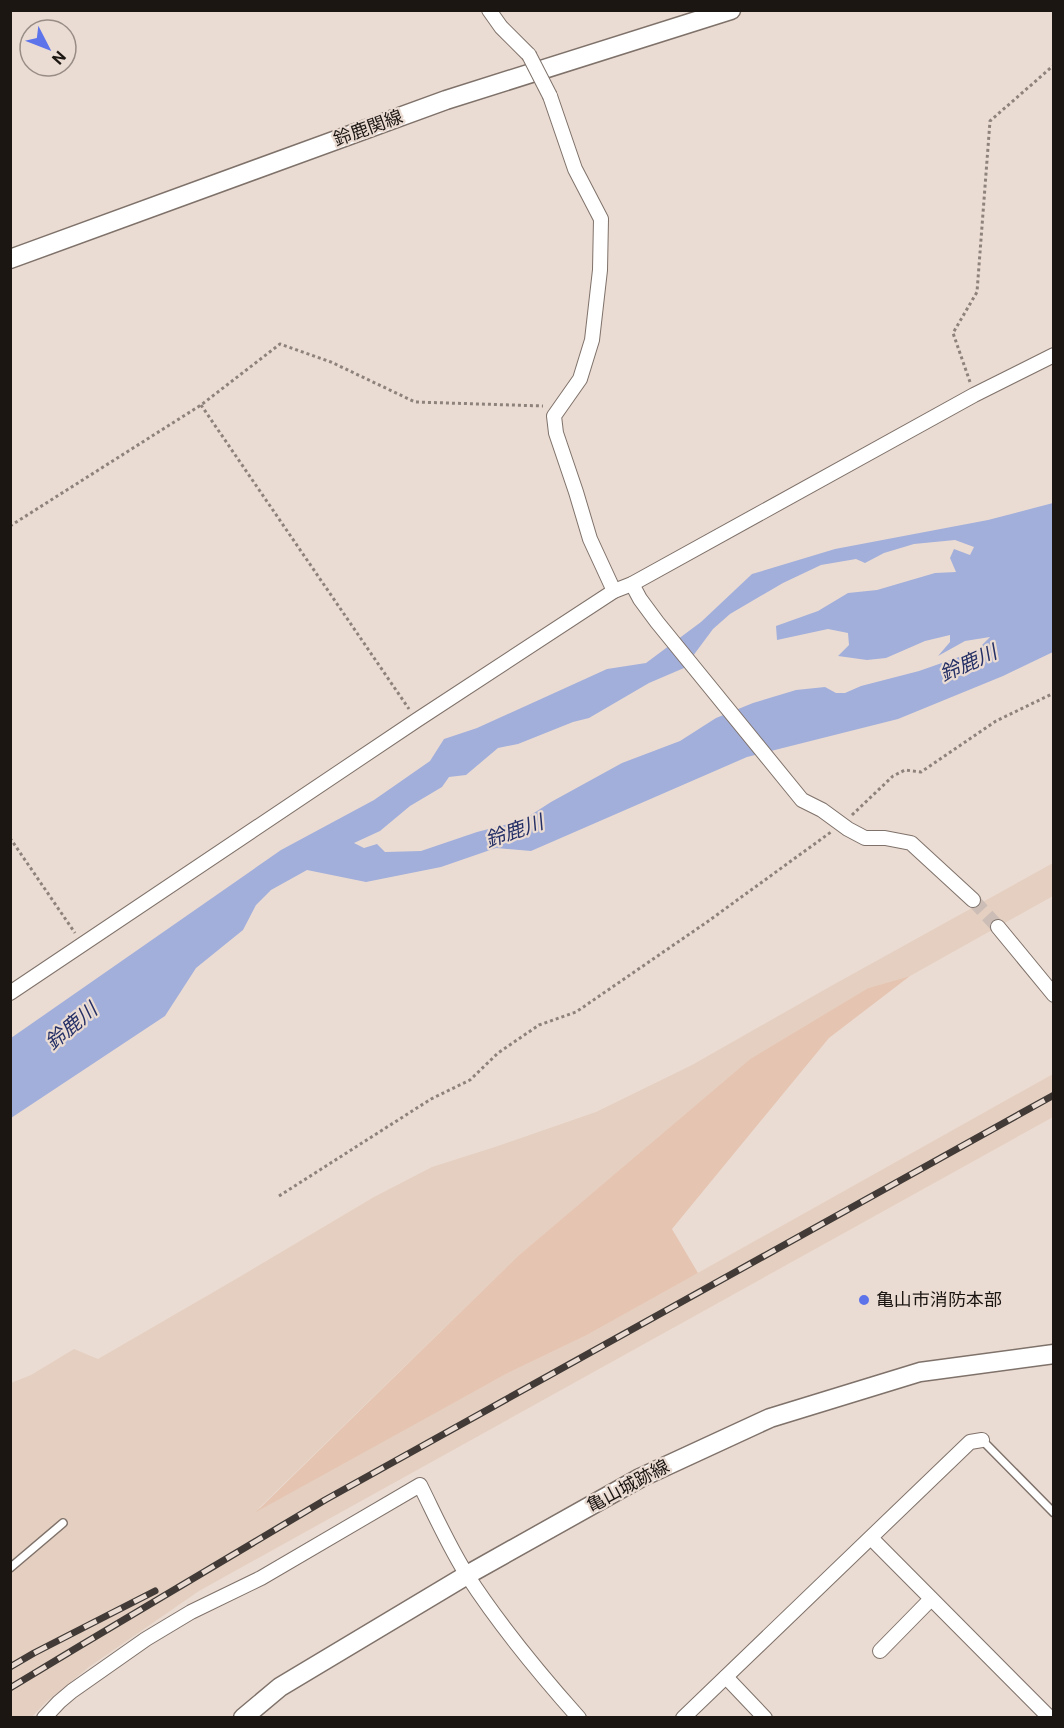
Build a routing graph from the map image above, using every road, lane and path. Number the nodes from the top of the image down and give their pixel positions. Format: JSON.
{"nodes":[{"id":1,"x":489,"y":10,"type":"edge"},
{"id":2,"x":731,"y":10,"type":"edge"},
{"id":3,"x":1053,"y":65,"type":"edge"},
{"id":4,"x":10,"y":260,"type":"edge"},
{"id":5,"x":1053,"y":355,"type":"edge"},
{"id":6,"x":974,"y":396,"type":"junction"},
{"id":7,"x":201,"y":405,"type":"junction"},
{"id":8,"x":559,"y":407,"type":"junction"},
{"id":9,"x":10,"y":526,"type":"edge"},
{"id":10,"x":632,"y":584,"type":"junction"},
{"id":11,"x":614,"y":591,"type":"junction"},
{"id":12,"x":1053,"y":693,"type":"edge"},
{"id":13,"x":417,"y":720,"type":"junction"},
{"id":14,"x":842,"y":824,"type":"junction"},
{"id":15,"x":10,"y":838,"type":"edge"},
{"id":16,"x":973,"y":900,"type":"tunnel mouth"},
{"id":17,"x":998,"y":927,"type":"tunnel mouth"},
{"id":18,"x":83,"y":945,"type":"junction"},
{"id":19,"x":10,"y":993,"type":"edge"},
{"id":20,"x":1053,"y":995,"type":"edge"},
{"id":21,"x":279,"y":1196,"type":"dead end"},
{"id":22,"x":1053,"y":1354,"type":"edge"},
{"id":23,"x":982,"y":1440,"type":"joint"},
{"id":24,"x":1053,"y":1513,"type":"edge"},
{"id":25,"x":63,"y":1524,"type":"dead end"},
{"id":26,"x":872,"y":1538,"type":"junction"},
{"id":27,"x":10,"y":1568,"type":"edge"},
{"id":28,"x":467,"y":1575,"type":"junction"},
{"id":29,"x":931,"y":1599,"type":"junction"},
{"id":30,"x":880,"y":1651,"type":"dead end"},
{"id":31,"x":726,"y":1677,"type":"junction"},
{"id":32,"x":44,"y":1718,"type":"edge"},
{"id":33,"x":243,"y":1718,"type":"edge"},
{"id":34,"x":579,"y":1718,"type":"edge"},
{"id":35,"x":683,"y":1718,"type":"edge"},
{"id":36,"x":765,"y":1718,"type":"edge"},
{"id":37,"x":1050,"y":1718,"type":"edge"}],
"edges":[{"from":1,"to":8,"type":"street","bridge":true},
{"from":2,"to":4,"type":"main road","name":"鈴鹿関線"},
{"from":3,"to":6,"type":"path"},
{"from":5,"to":6,"type":"street"},
{"from":6,"to":10,"type":"street"},
{"from":7,"to":8,"type":"path"},
{"from":7,"to":9,"type":"path"},
{"from":7,"to":13,"type":"path"},
{"from":8,"to":11,"type":"street"},
{"from":10,"to":11,"type":"street"},
{"from":10,"to":14,"type":"street"},
{"from":11,"to":13,"type":"street"},
{"from":12,"to":14,"type":"path"},
{"from":13,"to":18,"type":"street"},
{"from":14,"to":16,"type":"street"},
{"from":14,"to":21,"type":"path"},
{"from":15,"to":18,"type":"path"},
{"from":17,"to":20,"type":"street"},
{"from":18,"to":19,"type":"street"},
{"from":22,"to":28,"type":"main road","name":"亀山城跡線"},
{"from":23,"to":24,"type":"lane"},
{"from":23,"to":26,"type":"street"},
{"from":25,"to":27,"type":"lane"},
{"from":26,"to":29,"type":"street"},
{"from":26,"to":31,"type":"street"},
{"from":28,"to":32,"type":"street"},
{"from":28,"to":33,"type":"main road","name":"亀山城跡線"},
{"from":28,"to":34,"type":"street"},
{"from":29,"to":30,"type":"street"},
{"from":29,"to":37,"type":"street"},
{"from":31,"to":35,"type":"street"},
{"from":31,"to":36,"type":"street"}]}
